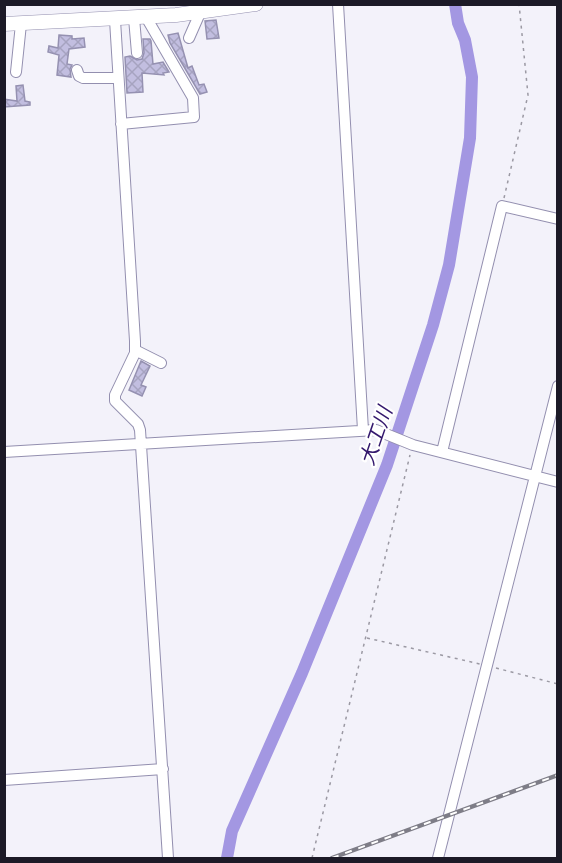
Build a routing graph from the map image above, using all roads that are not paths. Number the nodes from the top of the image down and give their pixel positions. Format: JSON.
{"nodes":[{"id":1,"x":256,"y":4,"type":"edge"},
{"id":2,"x":338,"y":4,"type":"edge"},
{"id":3,"x":200,"y":13,"type":"junction"},
{"id":4,"x":140,"y":18,"type":"junction"},
{"id":5,"x":115,"y":20,"type":"junction"},
{"id":6,"x":4,"y":24,"type":"edge"},
{"id":7,"x":21,"y":24,"type":"junction"},
{"id":8,"x":189,"y":38,"type":"dead end"},
{"id":9,"x":137,"y":53,"type":"dead end"},
{"id":10,"x":77,"y":70,"type":"dead end"},
{"id":11,"x":16,"y":72,"type":"dead end"},
{"id":12,"x":117,"y":78,"type":"junction"},
{"id":13,"x":121,"y":124,"type":"junction"},
{"id":14,"x":558,"y":219,"type":"edge"},
{"id":15,"x":135,"y":350,"type":"junction"},
{"id":16,"x":161,"y":363,"type":"dead end"},
{"id":17,"x":558,"y":386,"type":"edge"},
{"id":18,"x":363,"y":430,"type":"junction"},
{"id":19,"x":140,"y":444,"type":"junction"},
{"id":20,"x":4,"y":452,"type":"edge"},
{"id":21,"x":442,"y":452,"type":"junction"},
{"id":22,"x":534,"y":476,"type":"junction"},
{"id":23,"x":558,"y":482,"type":"edge"},
{"id":24,"x":163,"y":769,"type":"junction"},
{"id":25,"x":4,"y":780,"type":"edge"},
{"id":26,"x":168,"y":858,"type":"edge"},
{"id":27,"x":438,"y":858,"type":"edge"}],
"edges":[{"from":1,"to":3,"type":"main road"},
{"from":2,"to":18,"type":"street"},
{"from":3,"to":4,"type":"main road"},
{"from":3,"to":8,"type":"street"},
{"from":4,"to":5,"type":"main road"},
{"from":4,"to":9,"type":"street"},
{"from":4,"to":13,"type":"street"},
{"from":5,"to":7,"type":"main road"},
{"from":5,"to":12,"type":"street"},
{"from":6,"to":7,"type":"main road"},
{"from":7,"to":11,"type":"street"},
{"from":10,"to":12,"type":"street"},
{"from":12,"to":13,"type":"street"},
{"from":13,"to":15,"type":"street"},
{"from":14,"to":21,"type":"street"},
{"from":15,"to":16,"type":"street"},
{"from":15,"to":19,"type":"street"},
{"from":17,"to":22,"type":"street"},
{"from":18,"to":19,"type":"street"},
{"from":18,"to":21,"type":"street"},
{"from":19,"to":20,"type":"street"},
{"from":19,"to":24,"type":"street"},
{"from":21,"to":22,"type":"street"},
{"from":22,"to":23,"type":"street"},
{"from":22,"to":27,"type":"street"},
{"from":24,"to":25,"type":"street"},
{"from":24,"to":26,"type":"street"}]}
